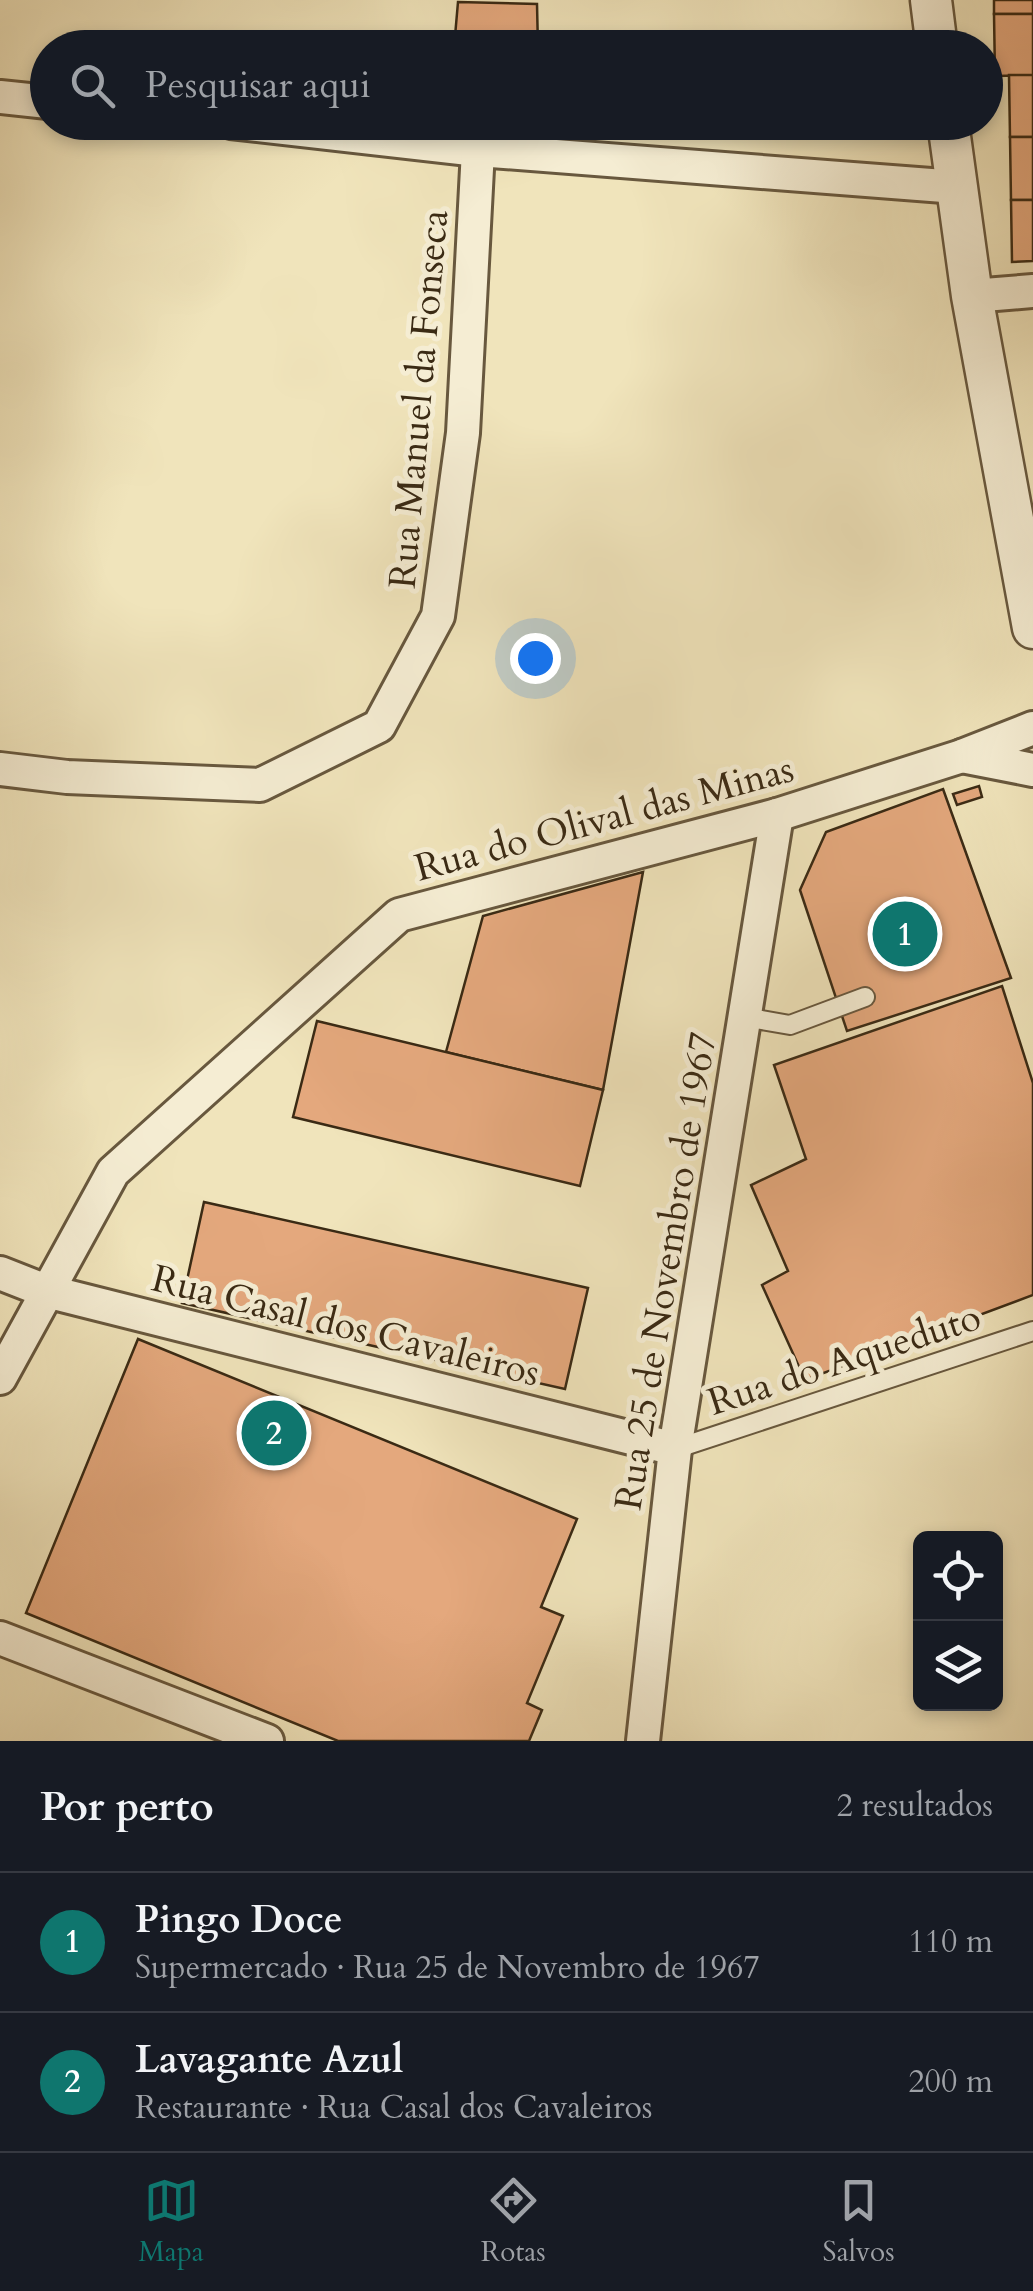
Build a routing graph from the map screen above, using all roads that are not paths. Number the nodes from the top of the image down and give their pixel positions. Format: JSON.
{"nodes":[{"id":1,"x":931,"y":0,"type":"edge"},
{"id":2,"x":935,"y":30,"type":"edge"},
{"id":3,"x":0,"y":97,"type":"edge"},
{"id":4,"x":30,"y":100,"type":"edge"},
{"id":5,"x":390,"y":140,"type":"edge"},
{"id":6,"x":950,"y":140,"type":"edge"},
{"id":7,"x":478,"y":150,"type":"junction"},
{"id":8,"x":957,"y":187,"type":"junction"},
{"id":9,"x":1033,"y":291,"type":"edge"},
{"id":10,"x":972,"y":296,"type":"junction"},
{"id":11,"x":1030,"y":610,"type":"edge"},
{"id":12,"x":1033,"y":728,"type":"edge"},
{"id":13,"x":962,"y":756,"type":"junction"},
{"id":14,"x":0,"y":769,"type":"edge"},
{"id":15,"x":1033,"y":770,"type":"edge"},
{"id":16,"x":776,"y":815,"type":"junction"},
{"id":17,"x":865,"y":997,"type":"dead end"},
{"id":18,"x":744,"y":1016,"type":"junction"},
{"id":19,"x":0,"y":1272,"type":"edge"},
{"id":20,"x":46,"y":1291,"type":"junction"},
{"id":21,"x":1033,"y":1331,"type":"edge"},
{"id":22,"x":0,"y":1378,"type":"edge"},
{"id":23,"x":675,"y":1449,"type":"junction"},
{"id":24,"x":0,"y":1638,"type":"edge"},
{"id":25,"x":267,"y":1741,"type":"edge"},
{"id":26,"x":642,"y":1741,"type":"edge"}],
"edges":[{"from":1,"to":2,"type":"street"},
{"from":3,"to":4,"type":"street"},
{"from":5,"to":7,"type":"street"},
{"from":6,"to":8,"type":"street"},
{"from":7,"to":8,"type":"street"},
{"from":7,"to":14,"type":"street","name":"Rua Manuel da Fonseca"},
{"from":8,"to":10,"type":"street"},
{"from":9,"to":10,"type":"street"},
{"from":10,"to":11,"type":"street"},
{"from":12,"to":13,"type":"street","name":"Rua do Olival das Minas"},
{"from":13,"to":15,"type":"street","name":"Rua do Olival das Minas"},
{"from":13,"to":16,"type":"street","name":"Rua do Olival das Minas"},
{"from":16,"to":18,"type":"street","name":"Rua 25 de Novembro de 1967"},
{"from":16,"to":20,"type":"street","name":"Rua do Olival das Minas"},
{"from":17,"to":18,"type":"lane"},
{"from":18,"to":23,"type":"street","name":"Rua 25 de Novembro de 1967"},
{"from":19,"to":20,"type":"street","name":"Rua Casal dos Cavaleiros"},
{"from":20,"to":22,"type":"street","name":"Rua do Olival das Minas"},
{"from":20,"to":23,"type":"street","name":"Rua Casal dos Cavaleiros"},
{"from":21,"to":23,"type":"lane","name":"Rua do Aqueduto"},
{"from":23,"to":26,"type":"street","name":"Rua 25 de Novembro de 1967"},
{"from":24,"to":25,"type":"street"}]}
